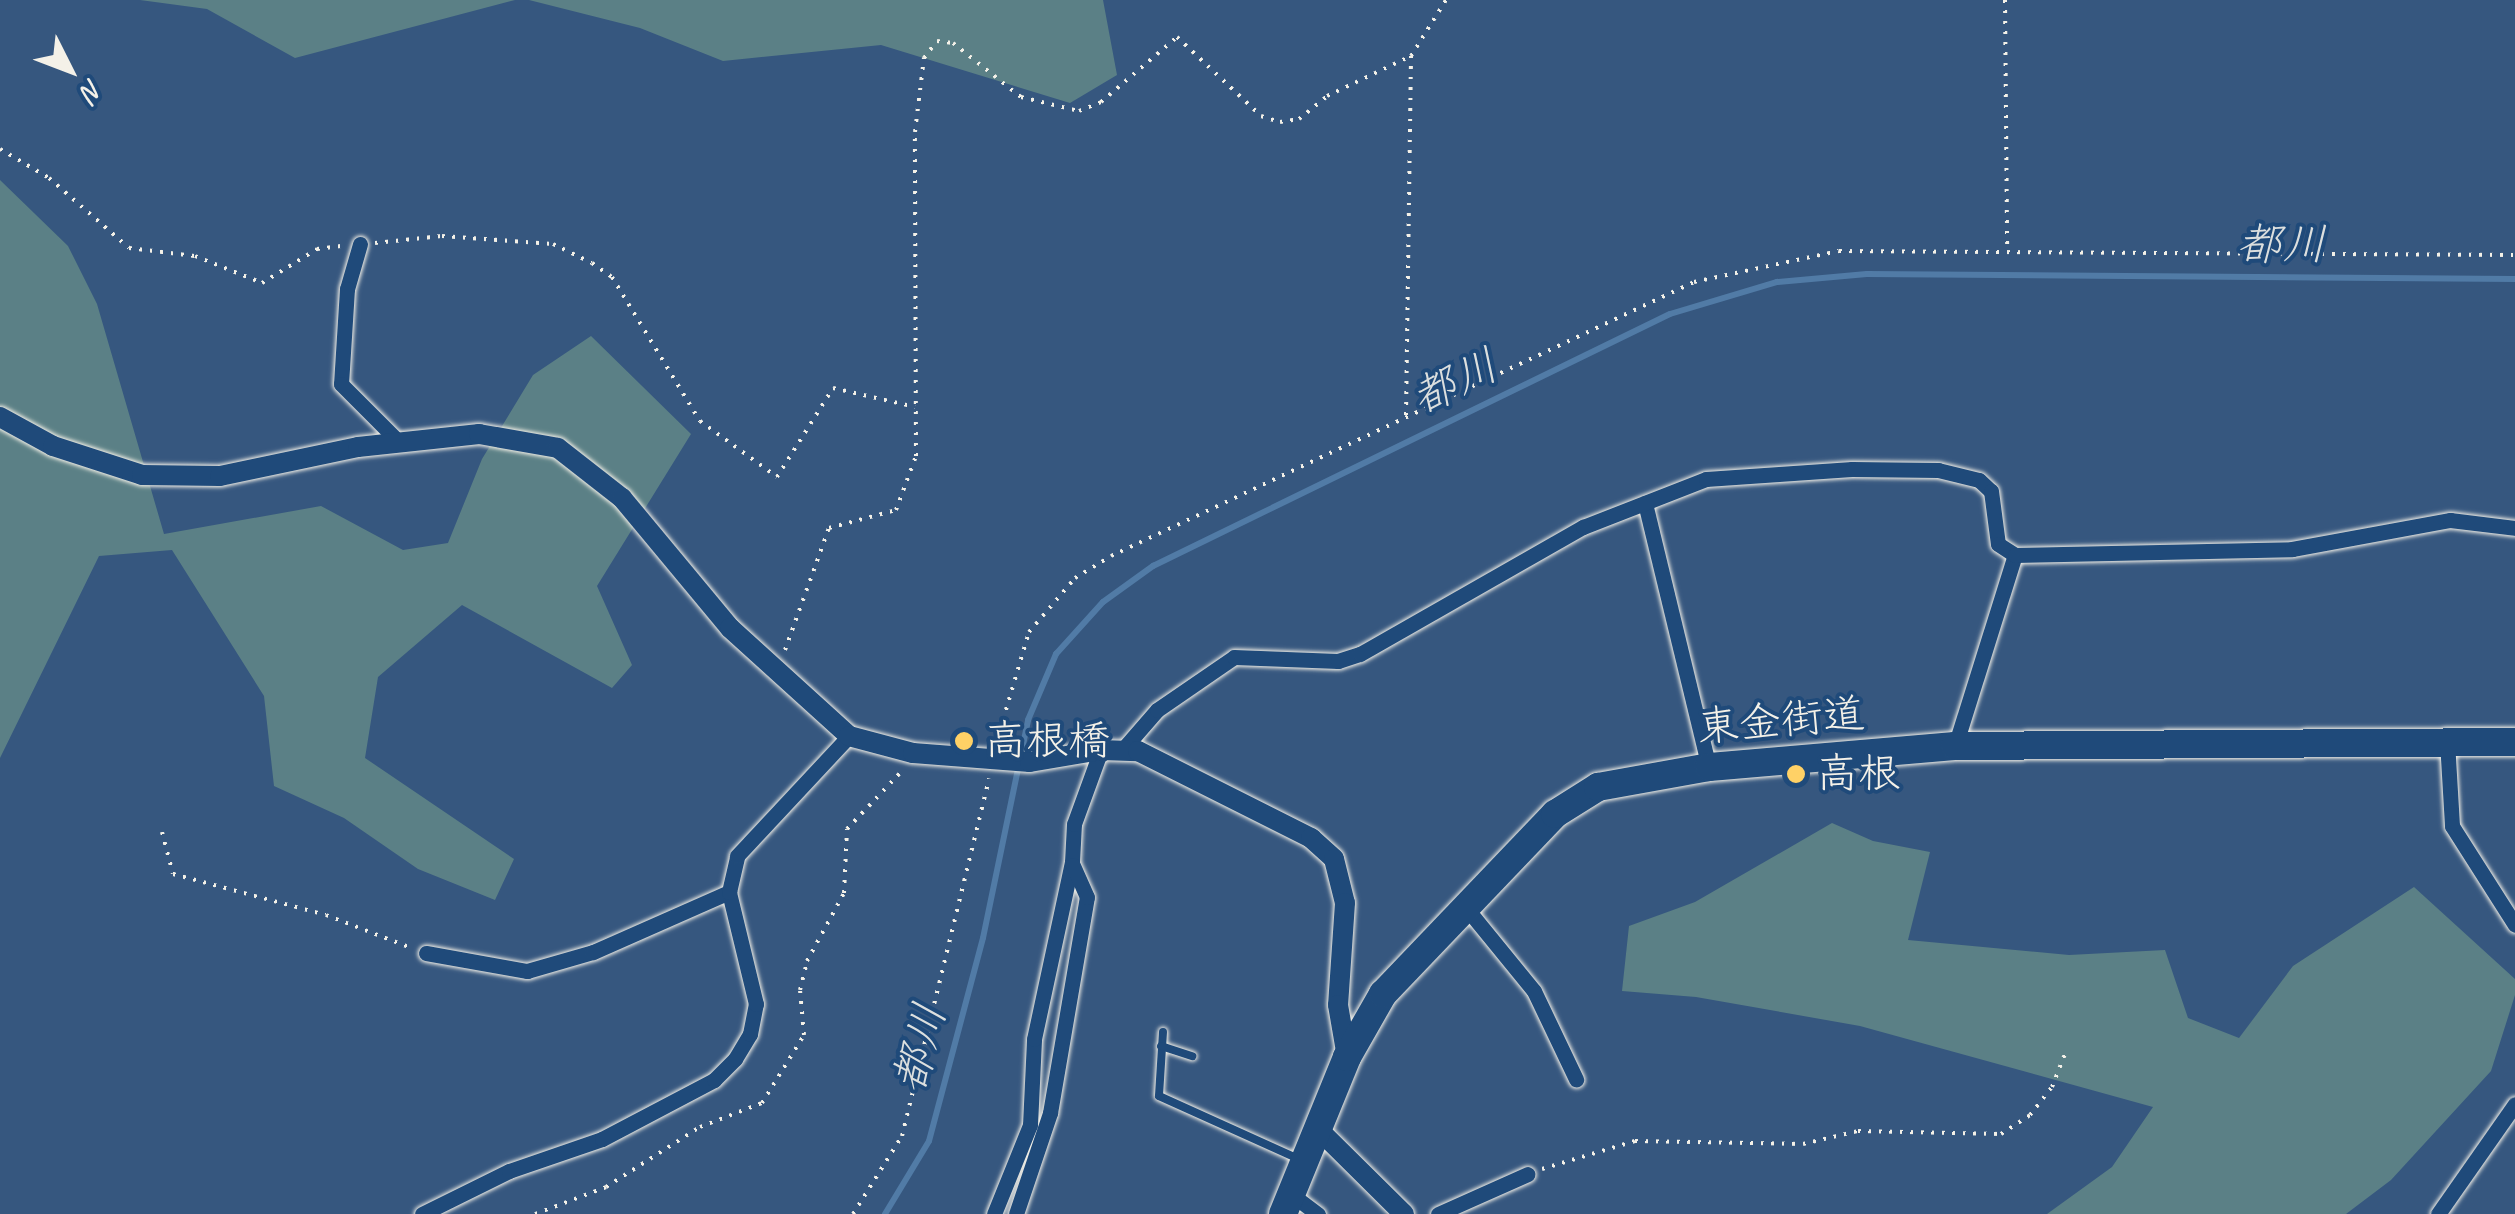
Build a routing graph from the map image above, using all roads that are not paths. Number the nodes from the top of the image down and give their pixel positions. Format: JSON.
{"nodes":[{"id":1,"x":360,"y":244,"type":"road end"},
{"id":2,"x":0,"y":417,"type":"edge"},
{"id":3,"x":400,"y":443,"type":"junction"},
{"id":4,"x":1646,"y":504,"type":"junction"},
{"id":5,"x":2515,"y":528,"type":"edge"},
{"id":6,"x":2015,"y":555,"type":"junction"},
{"id":7,"x":849,"y":736,"type":"junction"},
{"id":8,"x":2447,"y":741,"type":"junction"},
{"id":9,"x":2515,"y":742,"type":"edge"},
{"id":10,"x":1955,"y":746,"type":"junction"},
{"id":11,"x":1124,"y":748,"type":"junction"},
{"id":12,"x":1101,"y":750,"type":"junction"},
{"id":13,"x":1709,"y":767,"type":"junction"},
{"id":14,"x":1072,"y":862,"type":"junction"},
{"id":15,"x":729,"y":892,"type":"junction"},
{"id":16,"x":1464,"y":904,"type":"junction"},
{"id":17,"x":2515,"y":925,"type":"edge"},
{"id":18,"x":426,"y":954,"type":"road end"},
{"id":19,"x":1163,"y":1032,"type":"dead end"},
{"id":20,"x":1161,"y":1046,"type":"junction"},
{"id":21,"x":1192,"y":1056,"type":"dead end"},
{"id":22,"x":1347,"y":1057,"type":"junction"},
{"id":23,"x":1576,"y":1079,"type":"dead end"},
{"id":24,"x":2515,"y":1104,"type":"edge"},
{"id":25,"x":1318,"y":1129,"type":"junction"},
{"id":26,"x":1304,"y":1162,"type":"junction"},
{"id":27,"x":1528,"y":1174,"type":"road end"},
{"id":28,"x":1287,"y":1204,"type":"edge"},
{"id":29,"x":422,"y":1214,"type":"edge"},
{"id":30,"x":994,"y":1214,"type":"edge"},
{"id":31,"x":1016,"y":1214,"type":"edge"},
{"id":32,"x":1318,"y":1214,"type":"edge"},
{"id":33,"x":1404,"y":1214,"type":"edge"},
{"id":34,"x":1438,"y":1214,"type":"edge"},
{"id":35,"x":2438,"y":1214,"type":"edge"}],
"edges":[{"from":1,"to":3,"type":"street"},
{"from":2,"to":3,"type":"street"},
{"from":3,"to":7,"type":"street"},
{"from":4,"to":6,"type":"street"},
{"from":4,"to":11,"type":"street"},
{"from":4,"to":13,"type":"street"},
{"from":5,"to":6,"type":"street"},
{"from":6,"to":10,"type":"street"},
{"from":7,"to":12,"type":"street"},
{"from":7,"to":15,"type":"street"},
{"from":8,"to":9,"type":"highway","name":"東金街道"},
{"from":8,"to":10,"type":"highway","name":"東金街道"},
{"from":8,"to":17,"type":"street"},
{"from":10,"to":13,"type":"highway","name":"東金街道"},
{"from":11,"to":12,"type":"street"},
{"from":11,"to":22,"type":"street"},
{"from":12,"to":14,"type":"street"},
{"from":13,"to":16,"type":"highway","name":"東金街道"},
{"from":14,"to":30,"type":"street"},
{"from":14,"to":31,"type":"street"},
{"from":15,"to":18,"type":"street"},
{"from":15,"to":29,"type":"street"},
{"from":16,"to":22,"type":"highway","name":"東金街道"},
{"from":16,"to":23,"type":"street"},
{"from":19,"to":20,"type":"lane"},
{"from":20,"to":21,"type":"lane"},
{"from":20,"to":26,"type":"lane"},
{"from":22,"to":25,"type":"highway","name":"東金街道"},
{"from":24,"to":35,"type":"street"},
{"from":25,"to":26,"type":"highway","name":"東金街道"},
{"from":25,"to":33,"type":"street"},
{"from":26,"to":28,"type":"highway","name":"東金街道"},
{"from":27,"to":34,"type":"street"},
{"from":28,"to":32,"type":"street"}]}
